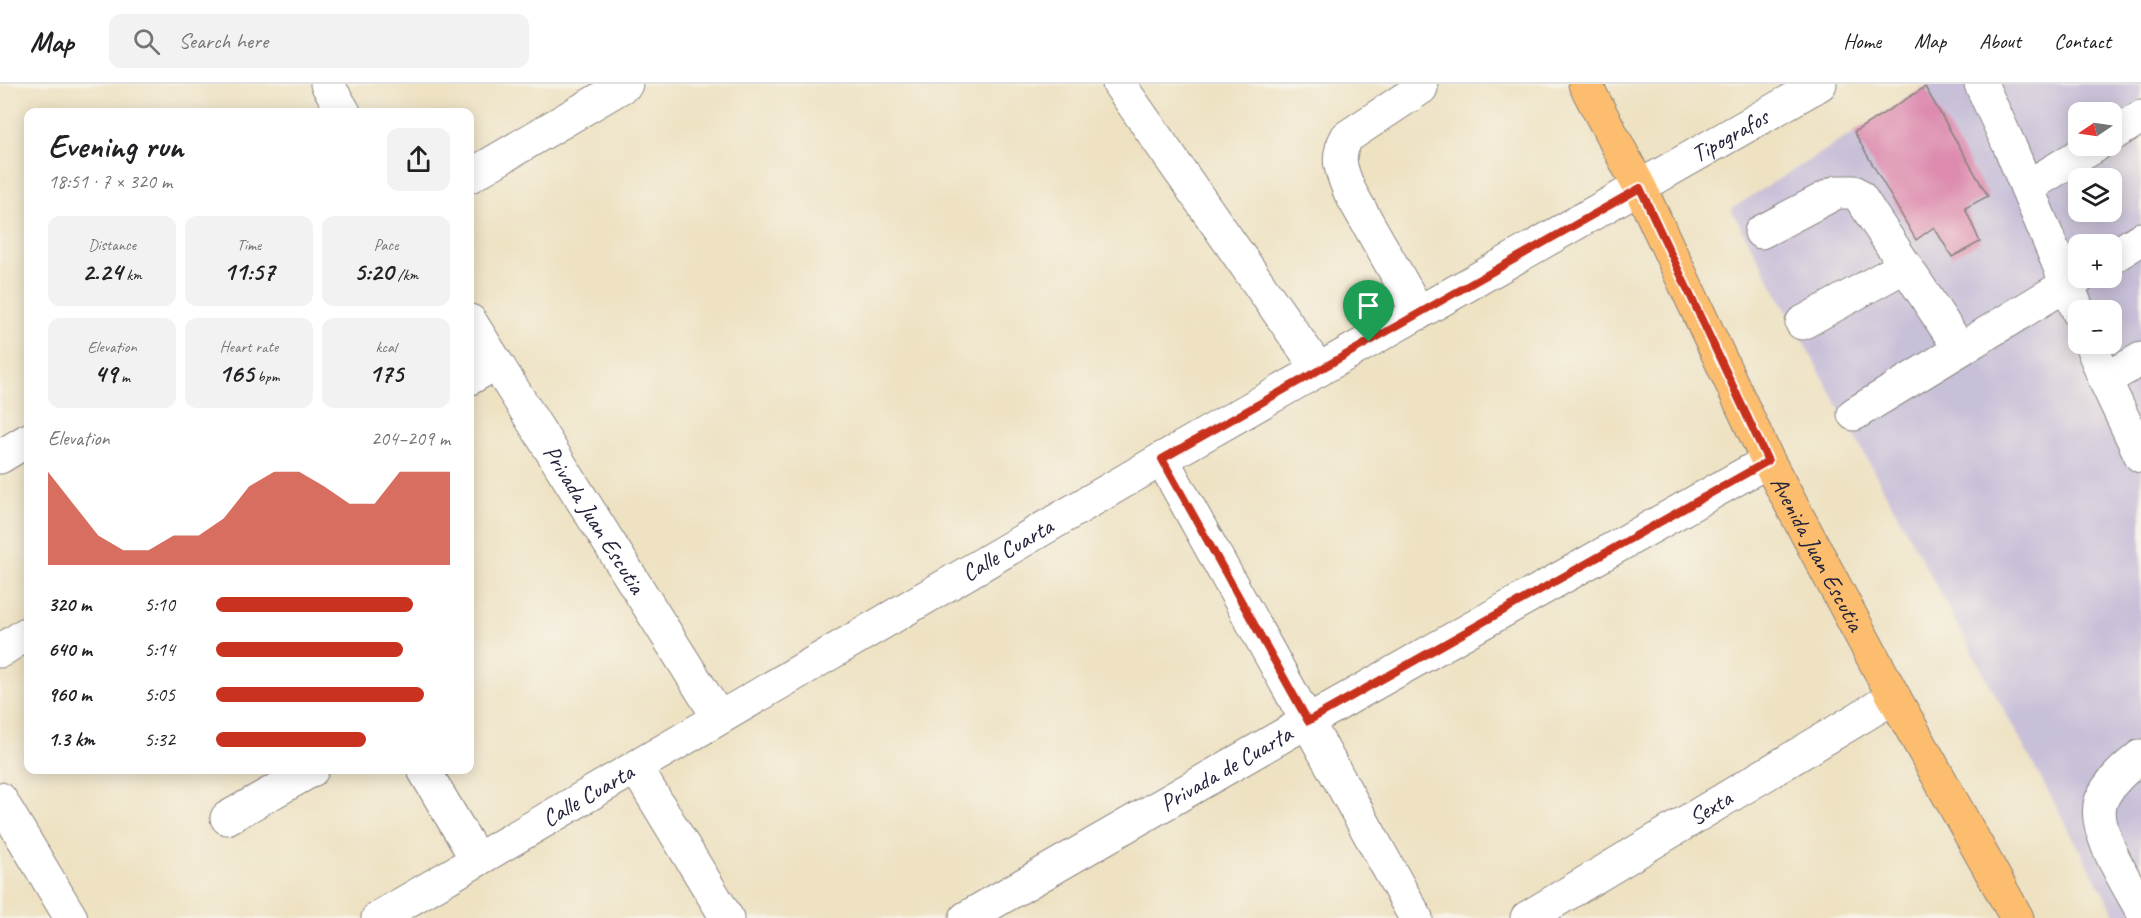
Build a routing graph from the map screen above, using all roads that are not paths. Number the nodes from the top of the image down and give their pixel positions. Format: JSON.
{"nodes":[{"id":1,"x":327,"y":84,"type":"edge"},
{"id":2,"x":626,"y":84,"type":"edge"},
{"id":3,"x":1119,"y":84,"type":"edge"},
{"id":4,"x":1585,"y":84,"type":"edge"},
{"id":5,"x":1820,"y":84,"type":"edge"},
{"id":6,"x":1988,"y":87,"type":"edge"},
{"id":7,"x":1421,"y":88,"type":"dead end"},
{"id":8,"x":342,"y":108,"type":"edge"},
{"id":9,"x":2141,"y":117,"type":"edge"},
{"id":10,"x":2122,"y":129,"type":"edge"},
{"id":11,"x":2078,"y":156,"type":"edge"},
{"id":12,"x":474,"y":174,"type":"edge"},
{"id":13,"x":2027,"y":187,"type":"junction"},
{"id":14,"x":1640,"y":188,"type":"junction"},
{"id":15,"x":1761,"y":232,"type":"dead end"},
{"id":16,"x":2141,"y":239,"type":"edge"},
{"id":17,"x":2122,"y":251,"type":"edge"},
{"id":18,"x":1905,"y":266,"type":"junction"},
{"id":19,"x":2075,"y":291,"type":"edge"},
{"id":20,"x":1419,"y":313,"type":"junction"},
{"id":21,"x":1802,"y":323,"type":"dead end"},
{"id":22,"x":474,"y":336,"type":"edge"},
{"id":23,"x":1960,"y":349,"type":"junction"},
{"id":24,"x":2095,"y":354,"type":"edge"},
{"id":25,"x":2141,"y":359,"type":"edge"},
{"id":26,"x":483,"y":370,"type":"edge"},
{"id":27,"x":1319,"y":370,"type":"junction"},
{"id":28,"x":2105,"y":380,"type":"junction"},
{"id":29,"x":1854,"y":414,"type":"dead end"},
{"id":30,"x":24,"y":442,"type":"edge"},
{"id":31,"x":2141,"y":456,"type":"edge"},
{"id":32,"x":0,"y":457,"type":"edge"},
{"id":33,"x":1162,"y":459,"type":"junction"},
{"id":34,"x":1768,"y":461,"type":"junction"},
{"id":35,"x":24,"y":636,"type":"edge"},
{"id":36,"x":0,"y":651,"type":"edge"},
{"id":37,"x":1894,"y":697,"type":"junction"},
{"id":38,"x":719,"y":718,"type":"junction"},
{"id":39,"x":1308,"y":721,"type":"junction"},
{"id":40,"x":2141,"y":756,"type":"edge"},
{"id":41,"x":636,"y":768,"type":"junction"},
{"id":42,"x":305,"y":774,"type":"edge"},
{"id":43,"x":426,"y":774,"type":"edge"},
{"id":44,"x":0,"y":799,"type":"edge"},
{"id":45,"x":227,"y":818,"type":"dead end"},
{"id":46,"x":477,"y":860,"type":"junction"},
{"id":47,"x":2141,"y":909,"type":"edge"},
{"id":48,"x":70,"y":918,"type":"edge"},
{"id":49,"x":378,"y":918,"type":"edge"},
{"id":50,"x":727,"y":918,"type":"edge"},
{"id":51,"x":966,"y":918,"type":"edge"},
{"id":52,"x":1416,"y":918,"type":"edge"},
{"id":53,"x":1527,"y":918,"type":"edge"},
{"id":54,"x":2017,"y":918,"type":"edge"}],
"edges":[{"from":1,"to":8,"type":"street"},
{"from":2,"to":12,"type":"street"},
{"from":3,"to":27,"type":"street"},
{"from":4,"to":14,"type":"main road","name":"Avenida Juan Escutia"},
{"from":5,"to":14,"type":"street","name":"Tipografos"},
{"from":6,"to":13,"type":"street"},
{"from":7,"to":20,"type":"street"},
{"from":9,"to":10,"type":"street"},
{"from":11,"to":13,"type":"street"},
{"from":13,"to":19,"type":"street"},
{"from":14,"to":20,"type":"street","name":"Calle Cuarta"},
{"from":14,"to":34,"type":"main road","name":"Avenida Juan Escutia"},
{"from":15,"to":18,"type":"street"},
{"from":16,"to":17,"type":"street"},
{"from":18,"to":21,"type":"street"},
{"from":18,"to":23,"type":"street"},
{"from":19,"to":23,"type":"street"},
{"from":20,"to":27,"type":"street","name":"Calle Cuarta"},
{"from":22,"to":26,"type":"street","name":"Privada Juan Escutia"},
{"from":23,"to":29,"type":"street"},
{"from":24,"to":28,"type":"street"},
{"from":25,"to":28,"type":"street"},
{"from":26,"to":38,"type":"street","name":"Privada Juan Escutia"},
{"from":27,"to":33,"type":"street","name":"Calle Cuarta"},
{"from":28,"to":31,"type":"street"},
{"from":30,"to":32,"type":"street"},
{"from":33,"to":38,"type":"street","name":"Calle Cuarta"},
{"from":33,"to":39,"type":"street"},
{"from":34,"to":37,"type":"main road","name":"Avenida Juan Escutia"},
{"from":34,"to":39,"type":"street","name":"Privada de Cuarta"},
{"from":35,"to":36,"type":"street"},
{"from":37,"to":53,"type":"street","name":"Sexta"},
{"from":37,"to":54,"type":"main road","name":"Avenida Juan Escutia"},
{"from":38,"to":41,"type":"street","name":"Calle Cuarta"},
{"from":39,"to":51,"type":"street","name":"Privada de Cuarta"},
{"from":39,"to":52,"type":"street"},
{"from":40,"to":47,"type":"street"},
{"from":41,"to":46,"type":"street","name":"Calle Cuarta"},
{"from":41,"to":50,"type":"street"},
{"from":42,"to":45,"type":"street"},
{"from":43,"to":46,"type":"street"},
{"from":44,"to":48,"type":"street"},
{"from":46,"to":49,"type":"street","name":"Calle Cuarta"}]}
